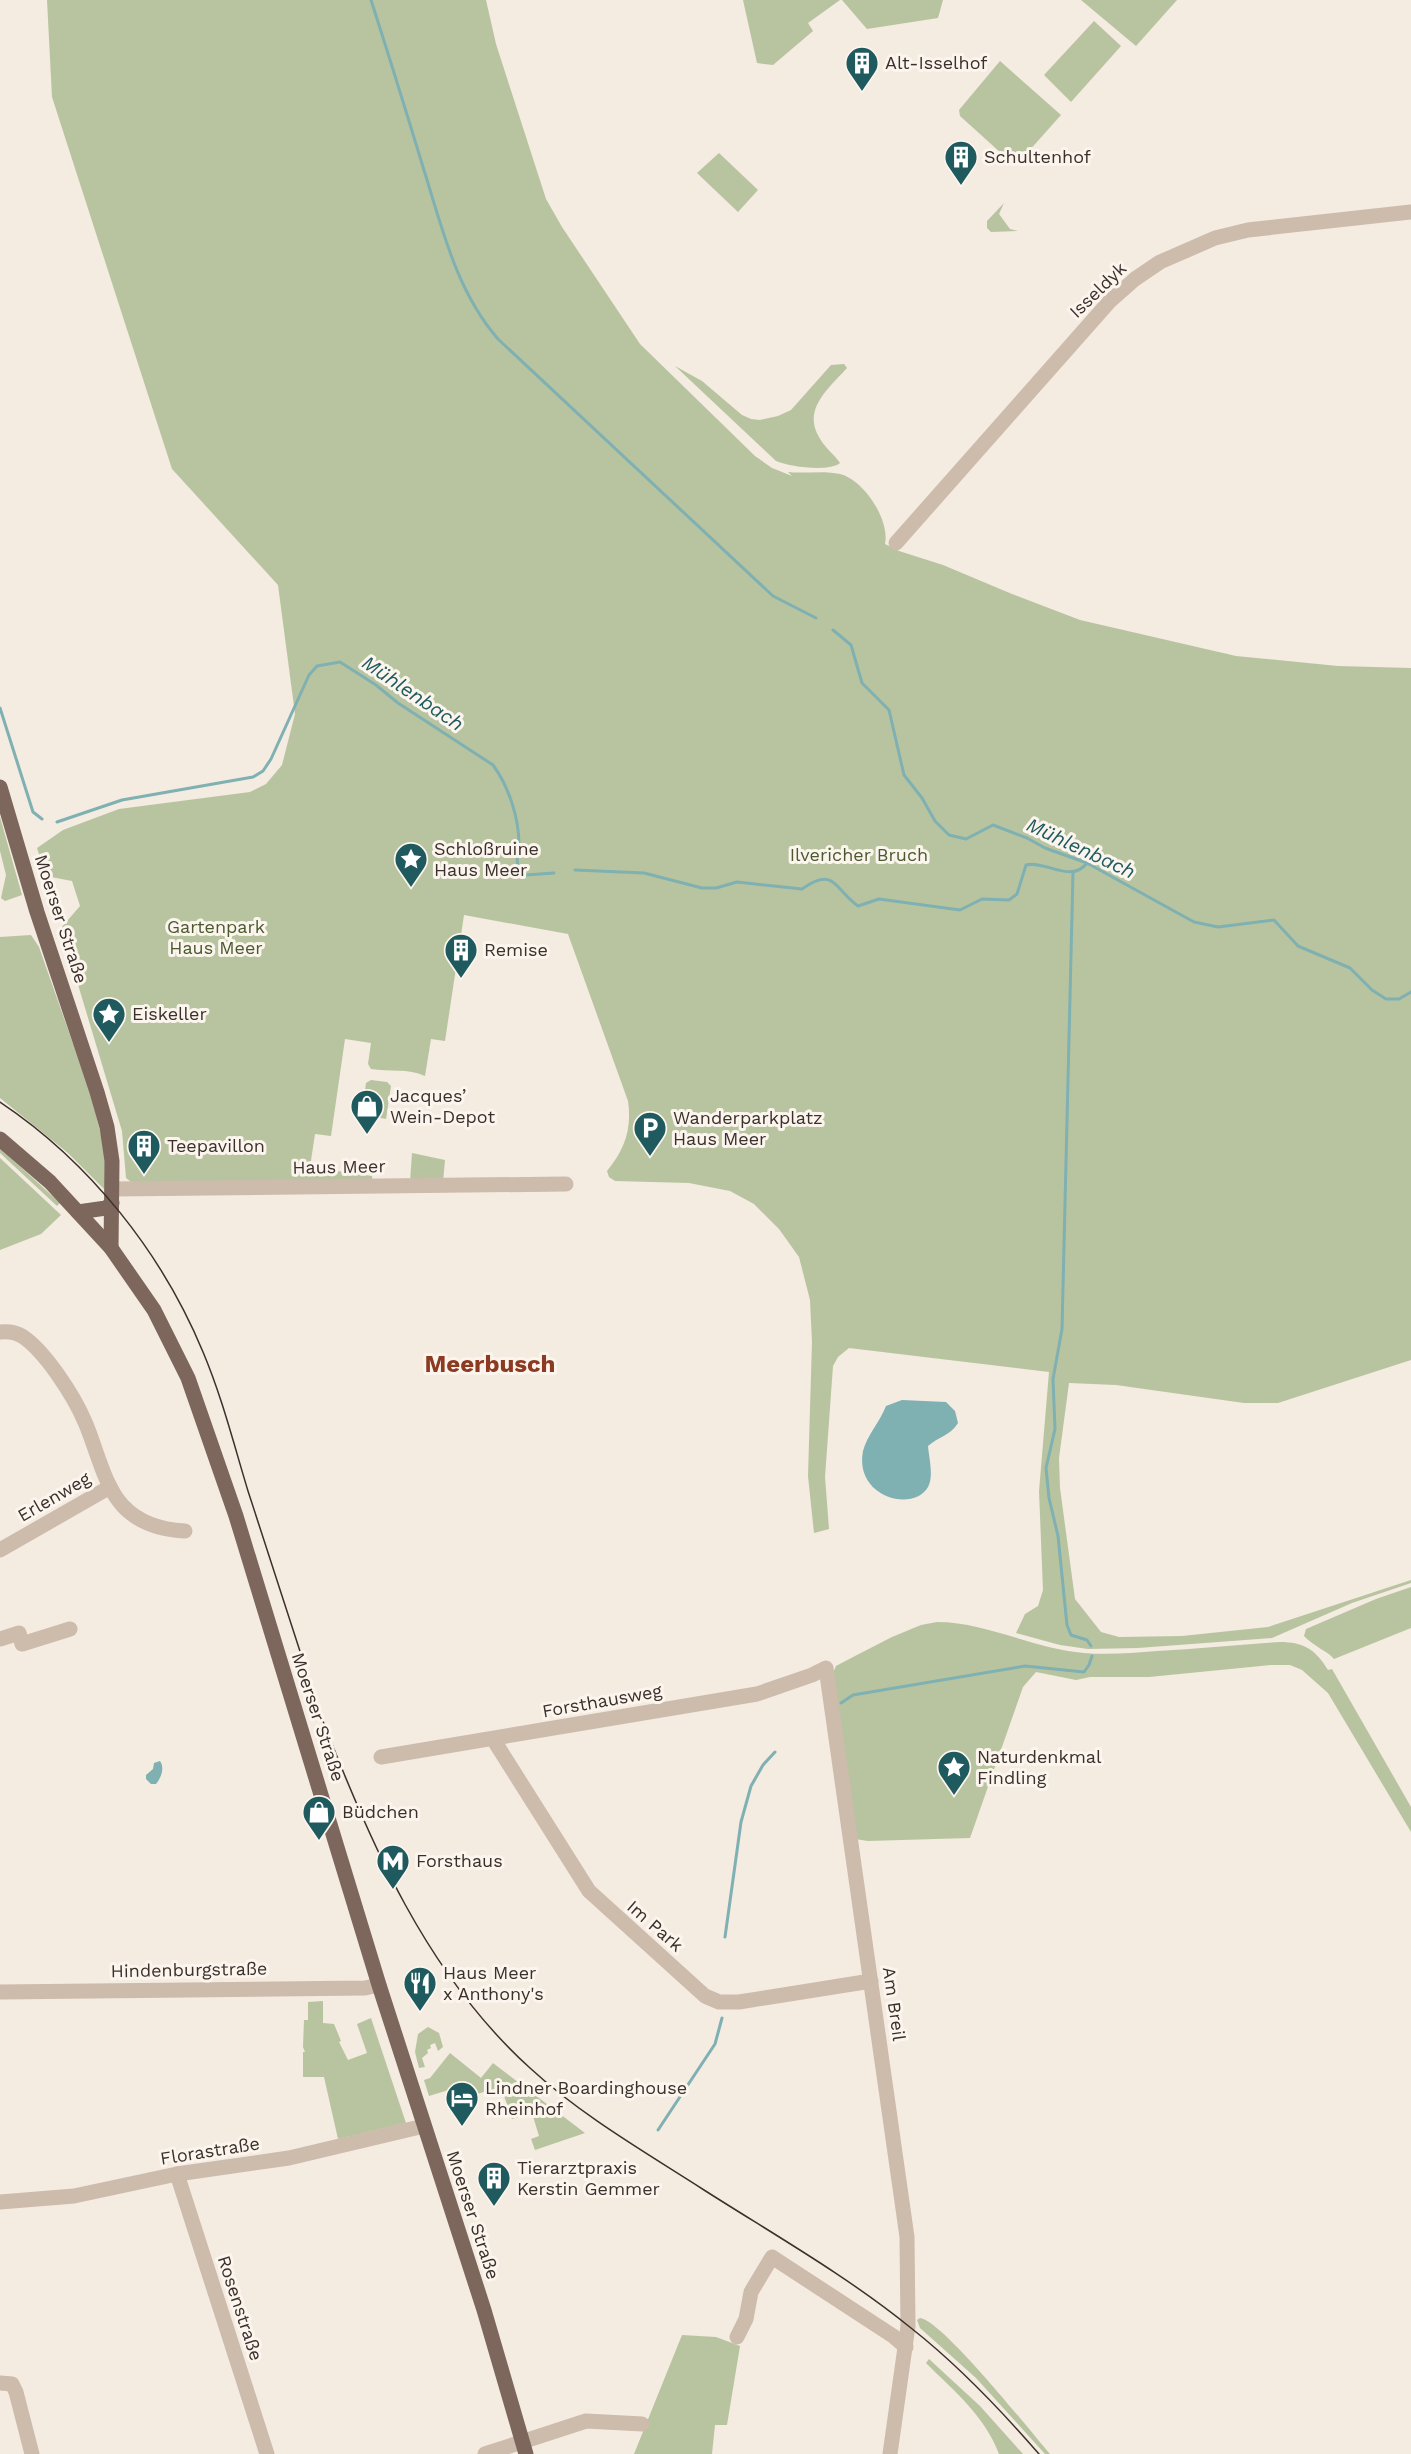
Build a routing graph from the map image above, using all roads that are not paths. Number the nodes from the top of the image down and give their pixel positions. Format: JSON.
{"nodes":[{"id":1,"x":1411,"y":212,"type":"edge"},
{"id":2,"x":896,"y":543,"type":"dead end"},
{"id":3,"x":0,"y":788,"type":"edge"},
{"id":4,"x":0,"y":1139,"type":"edge"},
{"id":5,"x":566,"y":1184,"type":"dead end"},
{"id":6,"x":112,"y":1196,"type":"junction"},
{"id":7,"x":78,"y":1212,"type":"junction"},
{"id":8,"x":111,"y":1248,"type":"junction"},
{"id":9,"x":0,"y":1332,"type":"edge"},
{"id":10,"x":110,"y":1487,"type":"junction"},
{"id":11,"x":185,"y":1531,"type":"dead end"},
{"id":12,"x":0,"y":1550,"type":"edge"},
{"id":13,"x":70,"y":1629,"type":"dead end"},
{"id":14,"x":0,"y":1639,"type":"edge"},
{"id":15,"x":826,"y":1668,"type":"joint"},
{"id":16,"x":494,"y":1739,"type":"junction"},
{"id":17,"x":381,"y":1757,"type":"dead end"},
{"id":18,"x":871,"y":1981,"type":"junction"},
{"id":19,"x":379,"y":1985,"type":"junction"},
{"id":20,"x":0,"y":1992,"type":"edge"},
{"id":21,"x":424,"y":2126,"type":"junction"},
{"id":22,"x":177,"y":2174,"type":"junction"},
{"id":23,"x":0,"y":2202,"type":"edge"},
{"id":24,"x":737,"y":2337,"type":"dead end"},
{"id":25,"x":906,"y":2347,"type":"junction"},
{"id":26,"x":0,"y":2383,"type":"edge"},
{"id":27,"x":642,"y":2424,"type":"dead end"},
{"id":28,"x":524,"y":2448,"type":"edge"},
{"id":29,"x":32,"y":2454,"type":"edge"},
{"id":30,"x":267,"y":2454,"type":"edge"},
{"id":31,"x":485,"y":2454,"type":"edge"},
{"id":32,"x":890,"y":2454,"type":"edge"}],
"edges":[{"from":1,"to":2,"type":"street","name":"Isseldyk"},
{"from":3,"to":6,"type":"main road","name":"Moerser Straße"},
{"from":4,"to":7,"type":"main road","name":"Moerser Straße"},
{"from":5,"to":6,"type":"street","name":"Haus Meer"},
{"from":6,"to":7,"type":"main road"},
{"from":6,"to":8,"type":"main road","name":"Moerser Straße"},
{"from":7,"to":8,"type":"main road","name":"Moerser Straße"},
{"from":8,"to":19,"type":"main road","name":"Moerser Straße"},
{"from":9,"to":10,"type":"street"},
{"from":10,"to":11,"type":"street","name":"Erlenweg"},
{"from":10,"to":12,"type":"street","name":"Erlenweg"},
{"from":13,"to":14,"type":"street"},
{"from":15,"to":16,"type":"street","name":"Forsthausweg"},
{"from":15,"to":18,"type":"street","name":"Am Breil"},
{"from":16,"to":17,"type":"street","name":"Forsthausweg"},
{"from":16,"to":18,"type":"street","name":"Im Park"},
{"from":18,"to":25,"type":"street","name":"Am Breil"},
{"from":19,"to":20,"type":"street","name":"Hindenburgstraße"},
{"from":19,"to":21,"type":"main road","name":"Moerser Straße"},
{"from":21,"to":22,"type":"street","name":"Florastraße"},
{"from":21,"to":28,"type":"main road","name":"Moerser Straße"},
{"from":22,"to":23,"type":"street","name":"Florastraße"},
{"from":22,"to":30,"type":"street","name":"Rosenstraße"},
{"from":24,"to":25,"type":"street"},
{"from":25,"to":32,"type":"street","name":"Am Breil"},
{"from":26,"to":29,"type":"street"},
{"from":27,"to":28,"type":"street"},
{"from":28,"to":31,"type":"street"}]}
